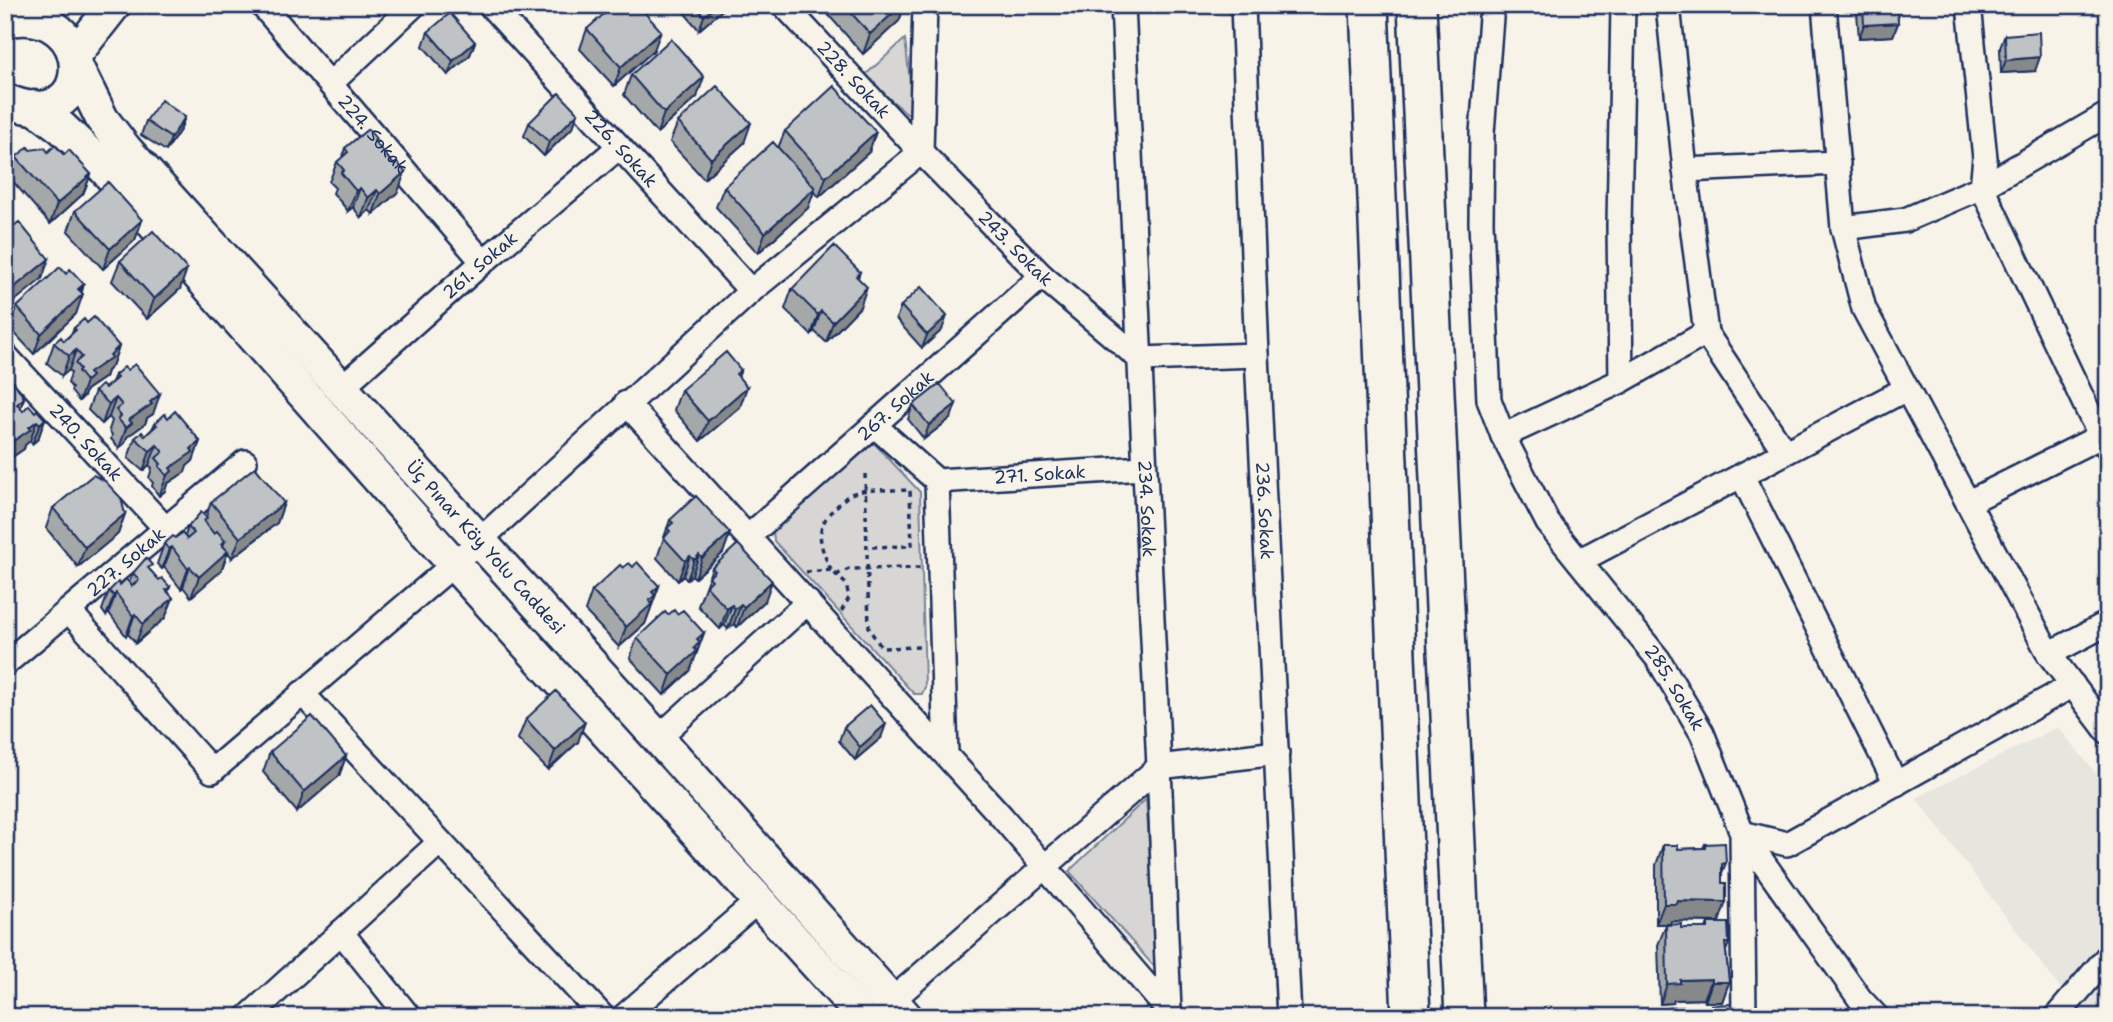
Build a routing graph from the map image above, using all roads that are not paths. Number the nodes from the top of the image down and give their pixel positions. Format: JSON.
{"nodes":[{"id":1,"x":67,"y":5,"type":"edge"},
{"id":2,"x":114,"y":5,"type":"edge"},
{"id":3,"x":262,"y":5,"type":"edge"},
{"id":4,"x":414,"y":5,"type":"edge"},
{"id":5,"x":490,"y":5,"type":"edge"},
{"id":6,"x":925,"y":5,"type":"edge"},
{"id":7,"x":1123,"y":5,"type":"edge"},
{"id":8,"x":1243,"y":5,"type":"edge"},
{"id":9,"x":1369,"y":5,"type":"edge"},
{"id":10,"x":1418,"y":5,"type":"edge"},
{"id":11,"x":1492,"y":5,"type":"edge"},
{"id":12,"x":1623,"y":5,"type":"edge"},
{"id":13,"x":1668,"y":5,"type":"edge"},
{"id":14,"x":1824,"y":5,"type":"edge"},
{"id":15,"x":1969,"y":5,"type":"edge"},
{"id":16,"x":793,"y":8,"type":"edge"},
{"id":17,"x":19,"y":13,"type":"edge"},
{"id":18,"x":77,"y":60,"type":"junction"},
{"id":19,"x":331,"y":83,"type":"junction"},
{"id":20,"x":16,"y":108,"type":"edge"},
{"id":21,"x":2108,"y":114,"type":"edge"},
{"id":22,"x":619,"y":147,"type":"junction"},
{"id":23,"x":921,"y":152,"type":"junction"},
{"id":24,"x":1838,"y":163,"type":"junction"},
{"id":25,"x":1685,"y":170,"type":"junction"},
{"id":26,"x":1982,"y":187,"type":"junction"},
{"id":27,"x":1843,"y":228,"type":"junction"},
{"id":28,"x":483,"y":262,"type":"junction"},
{"id":29,"x":1042,"y":276,"type":"junction"},
{"id":30,"x":751,"y":291,"type":"junction"},
{"id":31,"x":1706,"y":333,"type":"junction"},
{"id":32,"x":5,"y":355,"type":"edge"},
{"id":33,"x":1257,"y":355,"type":"junction"},
{"id":34,"x":1140,"y":359,"type":"junction"},
{"id":35,"x":1621,"y":381,"type":"junction"},
{"id":36,"x":341,"y":387,"type":"junction"},
{"id":37,"x":1906,"y":389,"type":"junction"},
{"id":38,"x":626,"y":403,"type":"junction"},
{"id":39,"x":874,"y":425,"type":"junction"},
{"id":40,"x":1503,"y":436,"type":"junction"},
{"id":41,"x":2104,"y":442,"type":"edge"},
{"id":42,"x":1784,"y":452,"type":"junction"},
{"id":43,"x":245,"y":462,"type":"dead end"},
{"id":44,"x":1144,"y":468,"type":"junction"},
{"id":45,"x":1742,"y":476,"type":"junction"},
{"id":46,"x":937,"y":481,"type":"junction"},
{"id":47,"x":1969,"y":502,"type":"junction"},
{"id":48,"x":166,"y":529,"type":"junction"},
{"id":49,"x":749,"y":536,"type":"junction"},
{"id":50,"x":480,"y":540,"type":"junction"},
{"id":51,"x":1579,"y":561,"type":"junction"},
{"id":52,"x":454,"y":564,"type":"junction"},
{"id":53,"x":808,"y":602,"type":"junction"},
{"id":54,"x":69,"y":611,"type":"junction"},
{"id":55,"x":2108,"y":622,"type":"edge"},
{"id":56,"x":2049,"y":654,"type":"junction"},
{"id":57,"x":5,"y":664,"type":"edge"},
{"id":58,"x":2073,"y":685,"type":"junction"},
{"id":59,"x":302,"y":693,"type":"junction"},
{"id":60,"x":2108,"y":732,"type":"edge"},
{"id":61,"x":658,"y":738,"type":"junction"},
{"id":62,"x":1277,"y":753,"type":"junction"},
{"id":63,"x":946,"y":754,"type":"junction"},
{"id":64,"x":1159,"y":767,"type":"junction"},
{"id":65,"x":1896,"y":784,"type":"junction"},
{"id":66,"x":1742,"y":832,"type":"junction"},
{"id":67,"x":440,"y":842,"type":"junction"},
{"id":68,"x":1046,"y":868,"type":"junction"},
{"id":69,"x":759,"y":900,"type":"junction"},
{"id":70,"x":341,"y":932,"type":"junction"},
{"id":71,"x":2108,"y":956,"type":"edge"},
{"id":72,"x":890,"y":1011,"type":"edge"},
{"id":73,"x":1171,"y":1014,"type":"edge"},
{"id":74,"x":248,"y":1017,"type":"edge"},
{"id":75,"x":408,"y":1017,"type":"edge"},
{"id":76,"x":603,"y":1017,"type":"edge"},
{"id":77,"x":623,"y":1017,"type":"edge"},
{"id":78,"x":864,"y":1017,"type":"edge"},
{"id":79,"x":1289,"y":1017,"type":"edge"},
{"id":80,"x":1410,"y":1017,"type":"edge"},
{"id":81,"x":1464,"y":1017,"type":"edge"},
{"id":82,"x":1744,"y":1017,"type":"edge"},
{"id":83,"x":1877,"y":1017,"type":"edge"},
{"id":84,"x":2056,"y":1017,"type":"edge"}],
"edges":[{"from":1,"to":17,"type":"main road"},
{"from":2,"to":18,"type":"main road"},
{"from":3,"to":19,"type":"street","name":"224. Sokak"},
{"from":4,"to":19,"type":"street"},
{"from":5,"to":22,"type":"street","name":"226. Sokak"},
{"from":6,"to":23,"type":"street"},
{"from":7,"to":34,"type":"street","name":"234. Sokak"},
{"from":8,"to":33,"type":"street","name":"236. Sokak"},
{"from":9,"to":80,"type":"highway"},
{"from":10,"to":81,"type":"highway"},
{"from":11,"to":40,"type":"street","name":"285. Sokak"},
{"from":12,"to":35,"type":"street"},
{"from":13,"to":25,"type":"street"},
{"from":14,"to":24,"type":"street"},
{"from":15,"to":26,"type":"street"},
{"from":16,"to":23,"type":"street","name":"228. Sokak"},
{"from":17,"to":18,"type":"main road","name":"Üç Pınar Köy Yolu Caddesi"},
{"from":18,"to":20,"type":"main road"},
{"from":18,"to":36,"type":"main road","name":"Üç Pınar Köy Yolu Caddesi"},
{"from":19,"to":28,"type":"street","name":"224. Sokak"},
{"from":20,"to":52,"type":"main road","name":"Üç Pınar Köy Yolu Caddesi"},
{"from":21,"to":26,"type":"street"},
{"from":22,"to":28,"type":"street","name":"261. Sokak"},
{"from":22,"to":30,"type":"street","name":"226. Sokak"},
{"from":23,"to":29,"type":"street","name":"243. Sokak"},
{"from":23,"to":30,"type":"street"},
{"from":24,"to":25,"type":"street"},
{"from":24,"to":27,"type":"street"},
{"from":25,"to":31,"type":"street"},
{"from":26,"to":27,"type":"street"},
{"from":26,"to":41,"type":"street"},
{"from":27,"to":37,"type":"street"},
{"from":28,"to":36,"type":"street","name":"261. Sokak"},
{"from":29,"to":34,"type":"street","name":"243. Sokak"},
{"from":29,"to":39,"type":"street","name":"267. Sokak"},
{"from":30,"to":38,"type":"street"},
{"from":31,"to":35,"type":"street"},
{"from":31,"to":42,"type":"street"},
{"from":32,"to":48,"type":"street","name":"240. Sokak"},
{"from":33,"to":34,"type":"street"},
{"from":33,"to":62,"type":"street","name":"236. Sokak"},
{"from":34,"to":44,"type":"street","name":"234. Sokak"},
{"from":35,"to":40,"type":"street"},
{"from":36,"to":50,"type":"main road","name":"Üç Pınar Köy Yolu Caddesi"},
{"from":37,"to":42,"type":"street"},
{"from":37,"to":47,"type":"street"},
{"from":38,"to":49,"type":"street"},
{"from":38,"to":50,"type":"street"},
{"from":39,"to":46,"type":"street"},
{"from":39,"to":49,"type":"street","name":"267. Sokak"},
{"from":40,"to":51,"type":"street","name":"285. Sokak"},
{"from":41,"to":47,"type":"street"},
{"from":42,"to":45,"type":"street"},
{"from":43,"to":48,"type":"street","name":"227. Sokak"},
{"from":44,"to":46,"type":"street","name":"271. Sokak"},
{"from":44,"to":64,"type":"street","name":"234. Sokak"},
{"from":45,"to":51,"type":"street"},
{"from":45,"to":65,"type":"street"},
{"from":46,"to":63,"type":"street"},
{"from":47,"to":56,"type":"street"},
{"from":48,"to":54,"type":"street","name":"227. Sokak"},
{"from":49,"to":53,"type":"street"},
{"from":50,"to":52,"type":"street"},
{"from":50,"to":61,"type":"main road","name":"Üç Pınar Köy Yolu Caddesi"},
{"from":51,"to":66,"type":"street","name":"285. Sokak"},
{"from":52,"to":59,"type":"street"},
{"from":52,"to":69,"type":"main road","name":"Üç Pınar Köy Yolu Caddesi"},
{"from":53,"to":61,"type":"street"},
{"from":53,"to":63,"type":"street"},
{"from":54,"to":57,"type":"street","name":"227. Sokak"},
{"from":54,"to":59,"type":"street"},
{"from":55,"to":56,"type":"street"},
{"from":56,"to":58,"type":"street"},
{"from":58,"to":60,"type":"street"},
{"from":58,"to":65,"type":"street"},
{"from":59,"to":67,"type":"street"},
{"from":61,"to":72,"type":"main road","name":"Üç Pınar Köy Yolu Caddesi"},
{"from":62,"to":64,"type":"street"},
{"from":62,"to":79,"type":"street","name":"236. Sokak"},
{"from":63,"to":68,"type":"street"},
{"from":64,"to":68,"type":"street"},
{"from":64,"to":73,"type":"street","name":"234. Sokak"},
{"from":65,"to":66,"type":"street"},
{"from":66,"to":82,"type":"street"},
{"from":66,"to":83,"type":"street","name":"285. Sokak"},
{"from":67,"to":70,"type":"street"},
{"from":67,"to":76,"type":"street"},
{"from":68,"to":72,"type":"street"},
{"from":68,"to":73,"type":"street"},
{"from":69,"to":77,"type":"street"},
{"from":69,"to":78,"type":"main road","name":"Üç Pınar Köy Yolu Caddesi"},
{"from":70,"to":74,"type":"street"},
{"from":70,"to":75,"type":"street"},
{"from":71,"to":84,"type":"street"}]}
